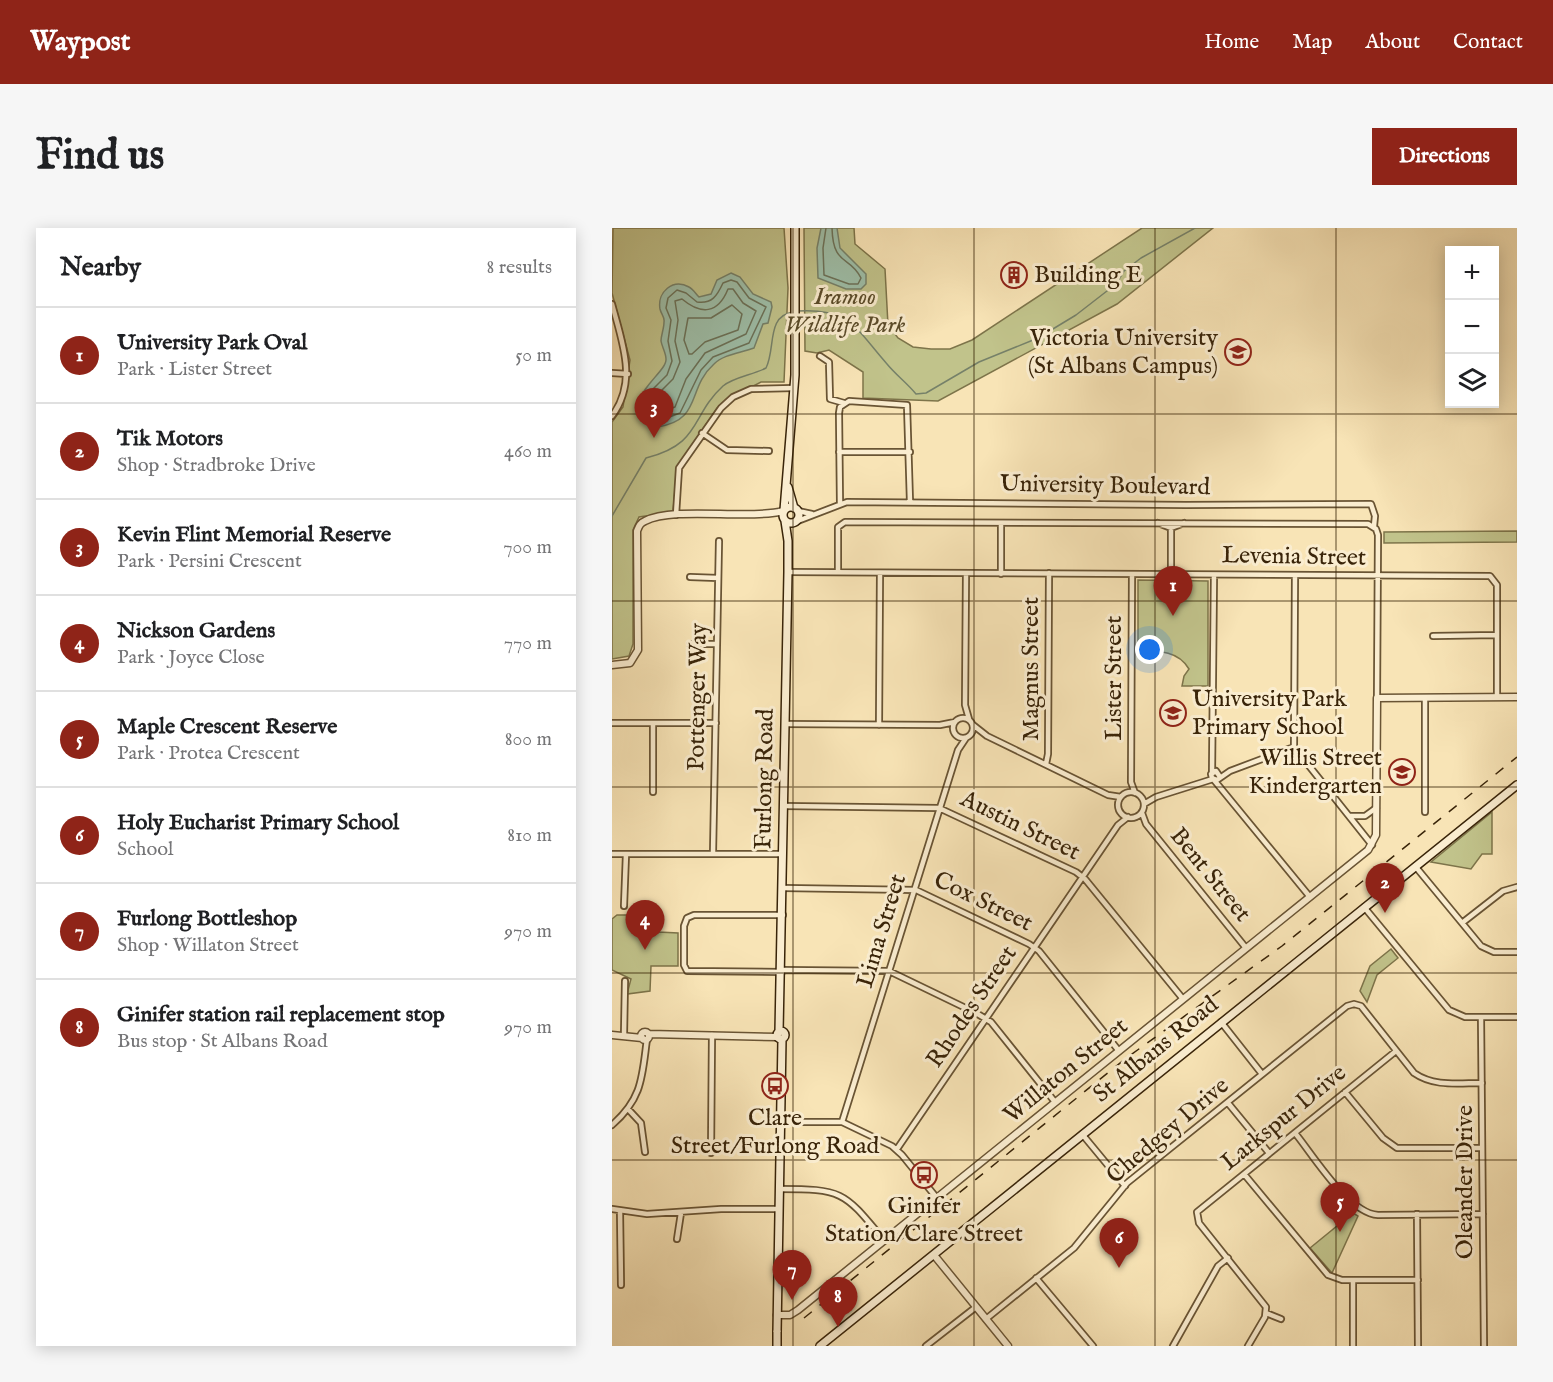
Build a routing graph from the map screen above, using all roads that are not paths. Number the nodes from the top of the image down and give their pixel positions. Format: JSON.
{"nodes":[{"id":1,"x":795,"y":228,"type":"edge"},
{"id":2,"x":612,"y":304,"type":"edge"},
{"id":3,"x":820,"y":356,"type":"dead end"},
{"id":4,"x":612,"y":373,"type":"edge"},
{"id":5,"x":628,"y":374,"type":"junction"},
{"id":6,"x":794,"y":387,"type":"junction"},
{"id":7,"x":844,"y":403,"type":"junction"},
{"id":8,"x":612,"y":416,"type":"edge"},
{"id":9,"x":702,"y":433,"type":"junction"},
{"id":10,"x":769,"y":451,"type":"dead end"},
{"id":11,"x":839,"y":452,"type":"junction"},
{"id":12,"x":910,"y":452,"type":"junction"},
{"id":13,"x":788,"y":482,"type":"junction"},
{"id":14,"x":910,"y":502,"type":"junction"},
{"id":15,"x":840,"y":504,"type":"junction"},
{"id":16,"x":796,"y":509,"type":"junction"},
{"id":17,"x":784,"y":510,"type":"junction"},
{"id":18,"x":676,"y":515,"type":"junction"},
{"id":19,"x":768,"y":515,"type":"junction"},
{"id":20,"x":818,"y":515,"type":"junction"},
{"id":21,"x":784,"y":520,"type":"junction"},
{"id":22,"x":795,"y":522,"type":"junction"},
{"id":23,"x":1001,"y":524,"type":"junction"},
{"id":24,"x":1171,"y":526,"type":"junction"},
{"id":25,"x":1374,"y":526,"type":"junction"},
{"id":26,"x":719,"y":541,"type":"dead end"},
{"id":27,"x":788,"y":541,"type":"junction"},
{"id":28,"x":788,"y":572,"type":"junction"},
{"id":29,"x":838,"y":572,"type":"junction"},
{"id":30,"x":880,"y":573,"type":"junction"},
{"id":31,"x":966,"y":574,"type":"junction"},
{"id":32,"x":1001,"y":574,"type":"junction"},
{"id":33,"x":1132,"y":574,"type":"junction"},
{"id":34,"x":1171,"y":574,"type":"junction"},
{"id":35,"x":1049,"y":575,"type":"junction"},
{"id":36,"x":1214,"y":575,"type":"junction"},
{"id":37,"x":1295,"y":575,"type":"junction"},
{"id":38,"x":1378,"y":576,"type":"junction"},
{"id":39,"x":690,"y":577,"type":"dead end"},
{"id":40,"x":718,"y":578,"type":"junction"},
{"id":41,"x":1497,"y":635,"type":"junction"},
{"id":42,"x":1433,"y":636,"type":"dead end"},
{"id":43,"x":690,"y":644,"type":"dead end"},
{"id":44,"x":717,"y":644,"type":"junction"},
{"id":45,"x":612,"y":665,"type":"edge"},
{"id":46,"x":1497,"y":697,"type":"junction"},
{"id":47,"x":1517,"y":697,"type":"edge"},
{"id":48,"x":1377,"y":698,"type":"junction"},
{"id":49,"x":1425,"y":699,"type":"junction"},
{"id":50,"x":965,"y":705,"type":"junction"},
{"id":51,"x":957,"y":720,"type":"junction"},
{"id":52,"x":969,"y":720,"type":"junction"},
{"id":53,"x":612,"y":723,"type":"edge"},
{"id":54,"x":653,"y":723,"type":"junction"},
{"id":55,"x":716,"y":723,"type":"junction"},
{"id":56,"x":785,"y":724,"type":"junction"},
{"id":57,"x":879,"y":725,"type":"junction"},
{"id":58,"x":940,"y":725,"type":"junction"},
{"id":59,"x":973,"y":725,"type":"junction"},
{"id":60,"x":955,"y":733,"type":"junction"},
{"id":61,"x":987,"y":736,"type":"junction"},
{"id":62,"x":968,"y":737,"type":"junction"},
{"id":63,"x":1294,"y":747,"type":"junction"},
{"id":64,"x":958,"y":750,"type":"junction"},
{"id":65,"x":1046,"y":764,"type":"junction"},
{"id":66,"x":1215,"y":776,"type":"junction"},
{"id":67,"x":1131,"y":782,"type":"junction"},
{"id":68,"x":1517,"y":785,"type":"edge"},
{"id":69,"x":653,"y":792,"type":"dead end"},
{"id":70,"x":1128,"y":793,"type":"junction"},
{"id":71,"x":1135,"y":793,"type":"junction"},
{"id":72,"x":1108,"y":795,"type":"junction"},
{"id":73,"x":1121,"y":797,"type":"junction"},
{"id":74,"x":1156,"y":797,"type":"junction"},
{"id":75,"x":1142,"y":798,"type":"junction"},
{"id":76,"x":1118,"y":804,"type":"junction"},
{"id":77,"x":1144,"y":804,"type":"junction"},
{"id":78,"x":784,"y":806,"type":"junction"},
{"id":79,"x":939,"y":808,"type":"junction"},
{"id":80,"x":1376,"y":808,"type":"junction"},
{"id":81,"x":1425,"y":812,"type":"dead end"},
{"id":82,"x":1121,"y":813,"type":"junction"},
{"id":83,"x":1142,"y":813,"type":"junction"},
{"id":84,"x":1350,"y":816,"type":"junction"},
{"id":85,"x":1128,"y":817,"type":"junction"},
{"id":86,"x":1136,"y":817,"type":"junction"},
{"id":87,"x":1146,"y":824,"type":"junction"},
{"id":88,"x":1118,"y":825,"type":"junction"},
{"id":89,"x":1372,"y":845,"type":"junction"},
{"id":90,"x":713,"y":853,"type":"junction"},
{"id":91,"x":612,"y":854,"type":"edge"},
{"id":92,"x":626,"y":854,"type":"junction"},
{"id":93,"x":783,"y":854,"type":"junction"},
{"id":94,"x":1415,"y":866,"type":"junction"},
{"id":95,"x":1082,"y":877,"type":"junction"},
{"id":96,"x":1517,"y":887,"type":"edge"},
{"id":97,"x":783,"y":888,"type":"junction"},
{"id":98,"x":914,"y":889,"type":"junction"},
{"id":99,"x":1310,"y":897,"type":"junction"},
{"id":100,"x":624,"y":906,"type":"dead end"},
{"id":101,"x":1365,"y":907,"type":"junction"},
{"id":102,"x":783,"y":915,"type":"junction"},
{"id":103,"x":1462,"y":923,"type":"junction"},
{"id":104,"x":1035,"y":948,"type":"junction"},
{"id":105,"x":1246,"y":948,"type":"junction"},
{"id":106,"x":1517,"y":952,"type":"edge"},
{"id":107,"x":782,"y":971,"type":"junction"},
{"id":108,"x":889,"y":971,"type":"junction"},
{"id":109,"x":625,"y":981,"type":"dead end"},
{"id":110,"x":1183,"y":999,"type":"junction"},
{"id":111,"x":1481,"y":1017,"type":"junction"},
{"id":112,"x":1517,"y":1017,"type":"edge"},
{"id":113,"x":986,"y":1018,"type":"junction"},
{"id":114,"x":1221,"y":1023,"type":"junction"},
{"id":115,"x":612,"y":1035,"type":"edge"},
{"id":116,"x":628,"y":1035,"type":"junction"},
{"id":117,"x":712,"y":1035,"type":"junction"},
{"id":118,"x":780,"y":1035,"type":"junction"},
{"id":119,"x":645,"y":1037,"type":"junction"},
{"id":120,"x":1119,"y":1051,"type":"junction"},
{"id":121,"x":1396,"y":1051,"type":"junction"},
{"id":122,"x":1262,"y":1074,"type":"junction"},
{"id":123,"x":1482,"y":1083,"type":"junction"},
{"id":124,"x":1346,"y":1092,"type":"junction"},
{"id":125,"x":1055,"y":1102,"type":"junction"},
{"id":126,"x":1228,"y":1103,"type":"junction"},
{"id":127,"x":628,"y":1109,"type":"junction"},
{"id":128,"x":780,"y":1122,"type":"junction"},
{"id":129,"x":842,"y":1122,"type":"junction"},
{"id":130,"x":612,"y":1125,"type":"edge"},
{"id":131,"x":1295,"y":1133,"type":"junction"},
{"id":132,"x":1082,"y":1134,"type":"junction"},
{"id":133,"x":1482,"y":1148,"type":"junction"},
{"id":134,"x":897,"y":1149,"type":"junction"},
{"id":135,"x":645,"y":1152,"type":"dead end"},
{"id":136,"x":711,"y":1153,"type":"dead end"},
{"id":137,"x":1269,"y":1154,"type":"junction"},
{"id":138,"x":1244,"y":1174,"type":"junction"},
{"id":139,"x":1125,"y":1186,"type":"junction"},
{"id":140,"x":779,"y":1189,"type":"junction"},
{"id":141,"x":936,"y":1197,"type":"junction"},
{"id":142,"x":612,"y":1209,"type":"edge"},
{"id":143,"x":779,"y":1209,"type":"junction"},
{"id":144,"x":620,"y":1211,"type":"junction"},
{"id":145,"x":681,"y":1213,"type":"junction"},
{"id":146,"x":1417,"y":1214,"type":"junction"},
{"id":147,"x":1483,"y":1214,"type":"junction"},
{"id":148,"x":677,"y":1239,"type":"dead end"},
{"id":149,"x":884,"y":1240,"type":"junction"},
{"id":150,"x":934,"y":1255,"type":"junction"},
{"id":151,"x":1228,"y":1258,"type":"junction"},
{"id":152,"x":1036,"y":1278,"type":"junction"},
{"id":153,"x":1353,"y":1280,"type":"junction"},
{"id":154,"x":1418,"y":1280,"type":"junction"},
{"id":155,"x":621,"y":1285,"type":"dead end"},
{"id":156,"x":976,"y":1306,"type":"junction"},
{"id":157,"x":1266,"y":1313,"type":"junction"},
{"id":158,"x":777,"y":1315,"type":"junction"},
{"id":159,"x":986,"y":1319,"type":"junction"},
{"id":160,"x":1281,"y":1319,"type":"dead end"},
{"id":161,"x":777,"y":1346,"type":"edge"},
{"id":162,"x":820,"y":1346,"type":"edge"},
{"id":163,"x":926,"y":1346,"type":"edge"},
{"id":164,"x":1008,"y":1346,"type":"edge"},
{"id":165,"x":1093,"y":1346,"type":"edge"},
{"id":166,"x":1173,"y":1346,"type":"edge"},
{"id":167,"x":1248,"y":1346,"type":"edge"},
{"id":168,"x":1353,"y":1346,"type":"edge"},
{"id":169,"x":1418,"y":1346,"type":"edge"},
{"id":170,"x":1484,"y":1346,"type":"edge"}],
"edges":[{"from":1,"to":6,"type":"main road"},
{"from":2,"to":5,"type":"street"},
{"from":3,"to":7,"type":"street"},
{"from":4,"to":5,"type":"street"},
{"from":5,"to":8,"type":"street"},
{"from":6,"to":9,"type":"street"},
{"from":6,"to":13,"type":"main road"},
{"from":7,"to":11,"type":"street"},
{"from":7,"to":12,"type":"street"},
{"from":9,"to":10,"type":"street"},
{"from":9,"to":18,"type":"street"},
{"from":11,"to":12,"type":"street"},
{"from":11,"to":15,"type":"street"},
{"from":12,"to":14,"type":"street"},
{"from":13,"to":16,"type":"main road"},
{"from":13,"to":17,"type":"main road"},
{"from":14,"to":15,"type":"street","name":"University Boulevard"},
{"from":14,"to":25,"type":"street","name":"University Boulevard"},
{"from":15,"to":20,"type":"street","name":"University Boulevard"},
{"from":16,"to":17,"type":"main road"},
{"from":16,"to":20,"type":"street"},
{"from":16,"to":22,"type":"main road","name":"Furlong Road"},
{"from":17,"to":19,"type":"street"},
{"from":17,"to":21,"type":"main road","name":"Furlong Road"},
{"from":18,"to":19,"type":"street"},
{"from":18,"to":45,"type":"street"},
{"from":19,"to":21,"type":"street"},
{"from":20,"to":22,"type":"street","name":"University Boulevard"},
{"from":21,"to":22,"type":"main road"},
{"from":21,"to":27,"type":"main road","name":"Furlong Road"},
{"from":22,"to":27,"type":"main road","name":"Furlong Road"},
{"from":23,"to":24,"type":"street"},
{"from":23,"to":29,"type":"street"},
{"from":23,"to":32,"type":"street"},
{"from":24,"to":25,"type":"street"},
{"from":24,"to":34,"type":"street"},
{"from":25,"to":38,"type":"street"},
{"from":26,"to":40,"type":"street","name":"Pottenger Way"},
{"from":27,"to":28,"type":"main road","name":"Furlong Road"},
{"from":28,"to":29,"type":"street","name":"Levenia Street"},
{"from":28,"to":56,"type":"main road","name":"Furlong Road"},
{"from":29,"to":30,"type":"street","name":"Levenia Street"},
{"from":30,"to":31,"type":"street","name":"Levenia Street"},
{"from":30,"to":57,"type":"street"},
{"from":31,"to":32,"type":"street","name":"Levenia Street"},
{"from":31,"to":50,"type":"street"},
{"from":32,"to":35,"type":"street","name":"Levenia Street"},
{"from":33,"to":34,"type":"street","name":"Levenia Street"},
{"from":33,"to":35,"type":"street","name":"Levenia Street"},
{"from":33,"to":67,"type":"street","name":"Lister Street"},
{"from":34,"to":36,"type":"street","name":"Levenia Street"},
{"from":35,"to":65,"type":"street","name":"Magnus Street"},
{"from":36,"to":37,"type":"street","name":"Levenia Street"},
{"from":36,"to":66,"type":"street"},
{"from":37,"to":38,"type":"street","name":"Levenia Street"},
{"from":37,"to":63,"type":"street"},
{"from":38,"to":41,"type":"street","name":"Levenia Street"},
{"from":38,"to":48,"type":"street"},
{"from":39,"to":40,"type":"street"},
{"from":40,"to":44,"type":"street","name":"Pottenger Way"},
{"from":41,"to":42,"type":"street"},
{"from":41,"to":46,"type":"street"},
{"from":43,"to":44,"type":"street"},
{"from":44,"to":55,"type":"street","name":"Pottenger Way"},
{"from":46,"to":47,"type":"street"},
{"from":46,"to":49,"type":"street"},
{"from":48,"to":49,"type":"street"},
{"from":48,"to":80,"type":"street"},
{"from":49,"to":81,"type":"street"},
{"from":50,"to":51,"type":"street"},
{"from":50,"to":52,"type":"street"},
{"from":51,"to":52,"type":"street"},
{"from":51,"to":58,"type":"street"},
{"from":51,"to":60,"type":"street"},
{"from":52,"to":59,"type":"street"},
{"from":53,"to":54,"type":"street"},
{"from":54,"to":55,"type":"street"},
{"from":54,"to":69,"type":"street"},
{"from":55,"to":90,"type":"street","name":"Pottenger Way"},
{"from":56,"to":57,"type":"street"},
{"from":56,"to":78,"type":"main road","name":"Furlong Road"},
{"from":57,"to":58,"type":"street"},
{"from":58,"to":60,"type":"street"},
{"from":59,"to":61,"type":"street"},
{"from":59,"to":62,"type":"street","name":"Lima Street"},
{"from":60,"to":62,"type":"street"},
{"from":60,"to":64,"type":"street","name":"Lima Street"},
{"from":61,"to":62,"type":"street"},
{"from":61,"to":65,"type":"street"},
{"from":62,"to":64,"type":"street","name":"Lima Street"},
{"from":63,"to":66,"type":"street"},
{"from":63,"to":84,"type":"street"},
{"from":64,"to":79,"type":"street","name":"Lima Street"},
{"from":65,"to":72,"type":"street"},
{"from":66,"to":74,"type":"street"},
{"from":66,"to":99,"type":"street"},
{"from":67,"to":70,"type":"street","name":"Lister Street"},
{"from":67,"to":71,"type":"street","name":"Lister Street"},
{"from":68,"to":94,"type":"main road","name":"St Albans Road"},
{"from":70,"to":71,"type":"street"},
{"from":70,"to":73,"type":"street"},
{"from":71,"to":75,"type":"street"},
{"from":72,"to":73,"type":"street"},
{"from":72,"to":76,"type":"street"},
{"from":73,"to":76,"type":"street"},
{"from":74,"to":75,"type":"street"},
{"from":74,"to":77,"type":"street"},
{"from":75,"to":77,"type":"street"},
{"from":76,"to":82,"type":"street"},
{"from":77,"to":83,"type":"street"},
{"from":78,"to":79,"type":"street","name":"Austin Street"},
{"from":78,"to":93,"type":"main road","name":"Furlong Road"},
{"from":79,"to":95,"type":"street","name":"Austin Street"},
{"from":79,"to":98,"type":"street","name":"Lima Street"},
{"from":80,"to":84,"type":"street"},
{"from":80,"to":89,"type":"street"},
{"from":82,"to":85,"type":"street"},
{"from":82,"to":88,"type":"street","name":"Rhodes Street"},
{"from":83,"to":86,"type":"street"},
{"from":83,"to":87,"type":"street","name":"Bent Street"},
{"from":84,"to":89,"type":"street"},
{"from":85,"to":86,"type":"street"},
{"from":85,"to":88,"type":"street","name":"Rhodes Street"},
{"from":86,"to":87,"type":"street","name":"Bent Street"},
{"from":87,"to":105,"type":"street","name":"Bent Street"},
{"from":88,"to":95,"type":"street","name":"Rhodes Street"},
{"from":89,"to":99,"type":"street","name":"Willaton Street"},
{"from":90,"to":92,"type":"street"},
{"from":90,"to":93,"type":"street"},
{"from":91,"to":92,"type":"street"},
{"from":92,"to":100,"type":"street"},
{"from":93,"to":97,"type":"main road","name":"Furlong Road"},
{"from":94,"to":101,"type":"main road","name":"St Albans Road"},
{"from":94,"to":103,"type":"street"},
{"from":95,"to":104,"type":"street","name":"Rhodes Street"},
{"from":95,"to":110,"type":"street","name":"Austin Street"},
{"from":96,"to":103,"type":"street"},
{"from":97,"to":98,"type":"street","name":"Cox Street"},
{"from":97,"to":102,"type":"main road","name":"Furlong Road"},
{"from":98,"to":104,"type":"street","name":"Cox Street"},
{"from":98,"to":108,"type":"street","name":"Lima Street"},
{"from":99,"to":105,"type":"street","name":"Willaton Street"},
{"from":101,"to":111,"type":"street"},
{"from":101,"to":114,"type":"main road","name":"St Albans Road"},
{"from":102,"to":107,"type":"main road","name":"Furlong Road"},
{"from":102,"to":107,"type":"street"},
{"from":103,"to":106,"type":"street"},
{"from":104,"to":113,"type":"street","name":"Rhodes Street"},
{"from":104,"to":120,"type":"street","name":"Cox Street"},
{"from":105,"to":110,"type":"street","name":"Willaton Street"},
{"from":107,"to":108,"type":"street"},
{"from":107,"to":118,"type":"main road","name":"Furlong Road"},
{"from":108,"to":113,"type":"street"},
{"from":108,"to":129,"type":"street","name":"Lima Street"},
{"from":109,"to":116,"type":"street"},
{"from":110,"to":120,"type":"street","name":"Willaton Street"},
{"from":111,"to":112,"type":"street"},
{"from":111,"to":123,"type":"street","name":"Oleander Drive"},
{"from":113,"to":125,"type":"street"},
{"from":113,"to":134,"type":"street","name":"Rhodes Street"},
{"from":114,"to":122,"type":"street"},
{"from":114,"to":132,"type":"main road","name":"St Albans Road"},
{"from":115,"to":116,"type":"street"},
{"from":116,"to":119,"type":"street"},
{"from":117,"to":118,"type":"street"},
{"from":117,"to":119,"type":"street"},
{"from":117,"to":136,"type":"street"},
{"from":118,"to":128,"type":"main road","name":"Furlong Road"},
{"from":119,"to":127,"type":"street"},
{"from":120,"to":125,"type":"street","name":"Willaton Street"},
{"from":121,"to":122,"type":"street","name":"Chedgey Drive"},
{"from":121,"to":123,"type":"street"},
{"from":121,"to":124,"type":"street","name":"Larkspur Drive"},
{"from":122,"to":126,"type":"street","name":"Chedgey Drive"},
{"from":123,"to":133,"type":"street","name":"Oleander Drive"},
{"from":124,"to":131,"type":"street","name":"Larkspur Drive"},
{"from":124,"to":133,"type":"street"},
{"from":125,"to":141,"type":"street","name":"Willaton Street"},
{"from":126,"to":137,"type":"street"},
{"from":126,"to":139,"type":"street","name":"Chedgey Drive"},
{"from":127,"to":130,"type":"street"},
{"from":127,"to":135,"type":"street"},
{"from":128,"to":129,"type":"street"},
{"from":128,"to":140,"type":"main road","name":"Furlong Road"},
{"from":129,"to":134,"type":"street"},
{"from":131,"to":137,"type":"street","name":"Larkspur Drive"},
{"from":131,"to":146,"type":"street"},
{"from":132,"to":139,"type":"street"},
{"from":132,"to":150,"type":"main road","name":"St Albans Road"},
{"from":133,"to":147,"type":"street","name":"Oleander Drive"},
{"from":134,"to":141,"type":"street"},
{"from":137,"to":138,"type":"street","name":"Larkspur Drive"},
{"from":138,"to":151,"type":"street","name":"Larkspur Drive"},
{"from":138,"to":153,"type":"street"},
{"from":139,"to":152,"type":"street","name":"Chedgey Drive"},
{"from":140,"to":143,"type":"main road","name":"Furlong Road"},
{"from":140,"to":149,"type":"street"},
{"from":141,"to":149,"type":"street","name":"Willaton Street"},
{"from":142,"to":144,"type":"street"},
{"from":143,"to":145,"type":"street"},
{"from":143,"to":158,"type":"main road","name":"Furlong Road"},
{"from":144,"to":145,"type":"street"},
{"from":144,"to":155,"type":"street"},
{"from":145,"to":148,"type":"street"},
{"from":146,"to":147,"type":"street"},
{"from":146,"to":154,"type":"street"},
{"from":147,"to":170,"type":"street","name":"Oleander Drive"},
{"from":149,"to":158,"type":"street","name":"Willaton Street"},
{"from":150,"to":156,"type":"street"},
{"from":150,"to":162,"type":"main road","name":"St Albans Road"},
{"from":151,"to":157,"type":"street"},
{"from":151,"to":166,"type":"street"},
{"from":152,"to":159,"type":"street","name":"Chedgey Drive"},
{"from":152,"to":165,"type":"street"},
{"from":153,"to":154,"type":"street"},
{"from":153,"to":168,"type":"street"},
{"from":154,"to":169,"type":"street"},
{"from":156,"to":159,"type":"street"},
{"from":156,"to":163,"type":"street"},
{"from":157,"to":160,"type":"street"},
{"from":157,"to":167,"type":"street"},
{"from":158,"to":161,"type":"main road","name":"Furlong Road","bridge":true},
{"from":159,"to":164,"type":"street"}]}
